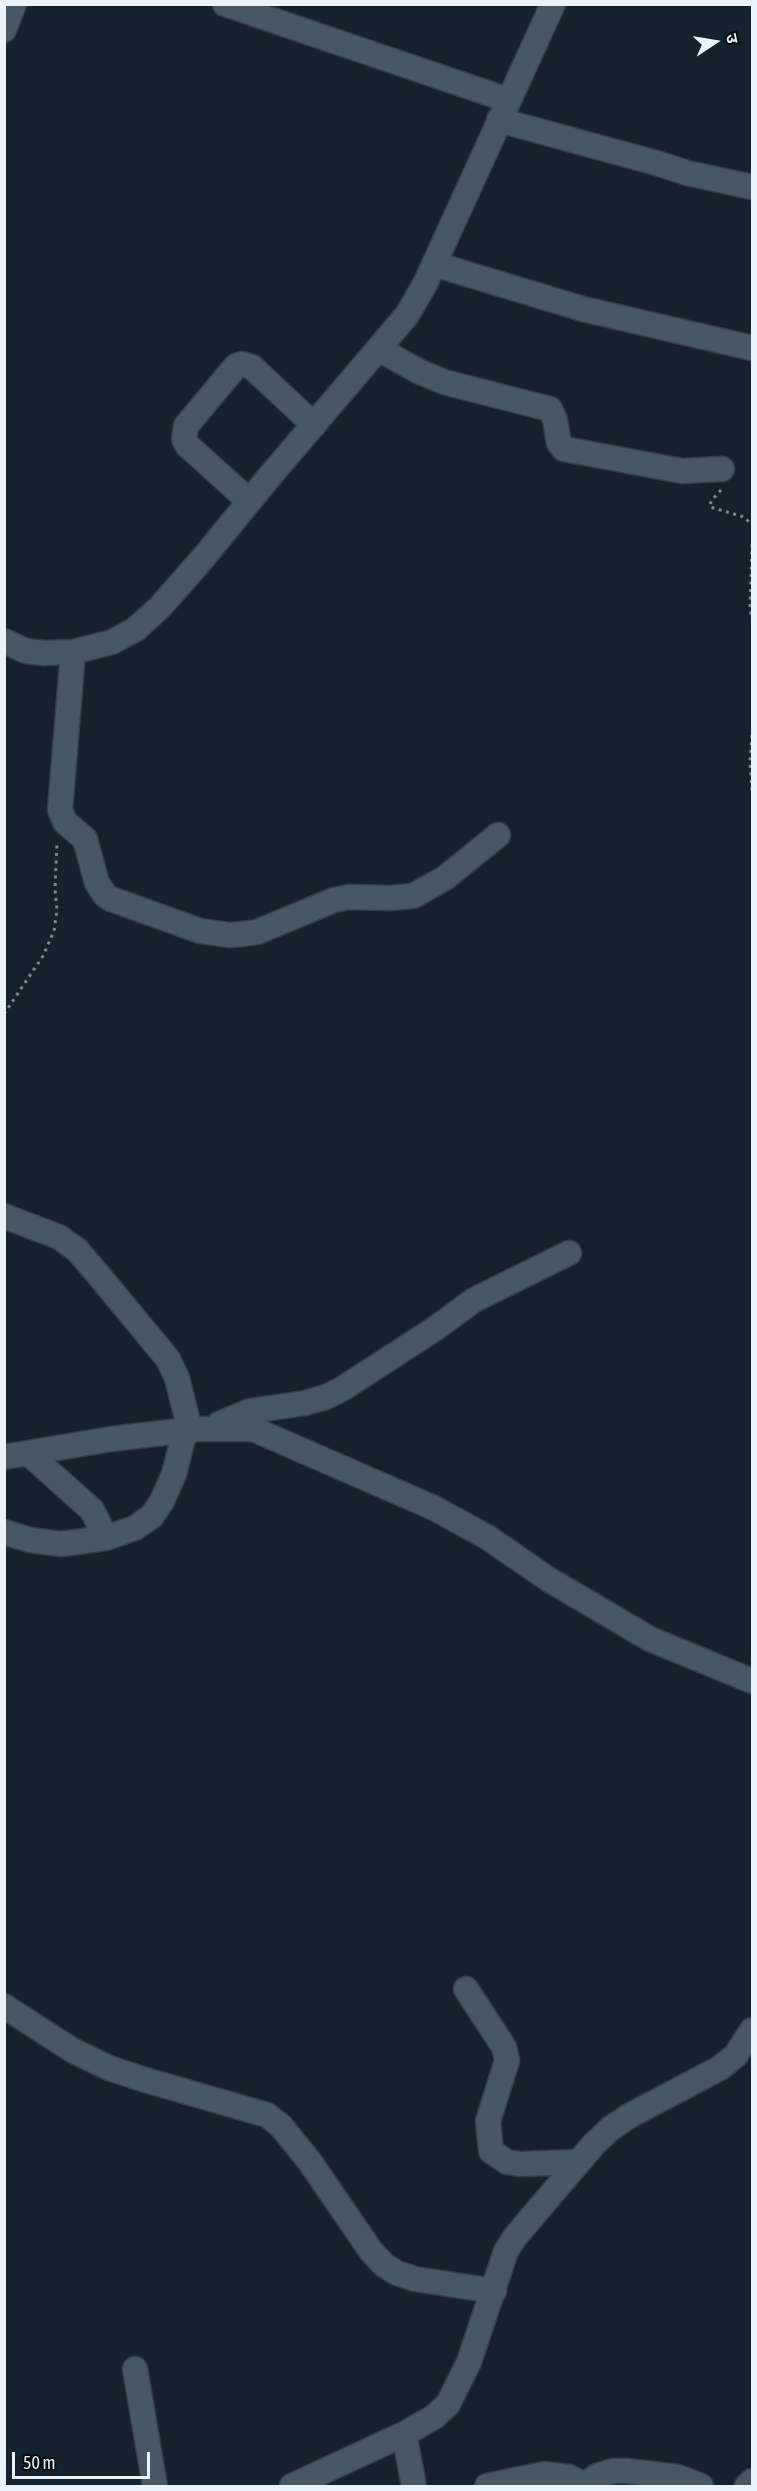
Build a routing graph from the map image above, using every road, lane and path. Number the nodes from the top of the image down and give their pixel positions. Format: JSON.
{"nodes":[{"id":1,"x":14,"y":4,"type":"edge"},
{"id":2,"x":225,"y":4,"type":"edge"},
{"id":3,"x":553,"y":4,"type":"edge"},
{"id":4,"x":4,"y":30,"type":"edge"},
{"id":5,"x":504,"y":110,"type":"junction"},
{"id":6,"x":753,"y":187,"type":"edge"},
{"id":7,"x":434,"y":264,"type":"junction"},
{"id":8,"x":753,"y":348,"type":"edge"},
{"id":9,"x":379,"y":349,"type":"junction"},
{"id":10,"x":314,"y":425,"type":"junction"},
{"id":11,"x":722,"y":470,"type":"joint"},
{"id":12,"x":249,"y":501,"type":"junction"},
{"id":13,"x":753,"y":525,"type":"edge"},
{"id":14,"x":753,"y":544,"type":"edge"},
{"id":15,"x":753,"y":620,"type":"edge"},
{"id":16,"x":4,"y":641,"type":"edge"},
{"id":17,"x":73,"y":652,"type":"junction"},
{"id":18,"x":753,"y":735,"type":"edge"},
{"id":19,"x":753,"y":792,"type":"edge"},
{"id":20,"x":61,"y":816,"type":"junction"},
{"id":21,"x":498,"y":835,"type":"dead end"},
{"id":22,"x":4,"y":1014,"type":"edge"},
{"id":23,"x":4,"y":1216,"type":"edge"},
{"id":24,"x":569,"y":1253,"type":"dead end"},
{"id":25,"x":194,"y":1430,"type":"junction"},
{"id":26,"x":28,"y":1453,"type":"junction"},
{"id":27,"x":4,"y":1457,"type":"edge"},
{"id":28,"x":4,"y":1532,"type":"edge"},
{"id":29,"x":106,"y":1538,"type":"junction"},
{"id":30,"x":753,"y":1680,"type":"edge"},
{"id":31,"x":466,"y":1989,"type":"dead end"},
{"id":32,"x":4,"y":2006,"type":"edge"},
{"id":33,"x":753,"y":2030,"type":"edge"},
{"id":34,"x":578,"y":2162,"type":"junction"},
{"id":35,"x":494,"y":2291,"type":"junction"},
{"id":36,"x":135,"y":2369,"type":"dead end"},
{"id":37,"x":404,"y":2434,"type":"junction"},
{"id":38,"x":753,"y":2481,"type":"edge"},
{"id":39,"x":584,"y":2486,"type":"edge"},
{"id":40,"x":154,"y":2487,"type":"edge"},
{"id":41,"x":292,"y":2487,"type":"edge"},
{"id":42,"x":414,"y":2487,"type":"edge"},
{"id":43,"x":487,"y":2487,"type":"edge"},
{"id":44,"x":701,"y":2487,"type":"edge"},
{"id":45,"x":747,"y":2487,"type":"edge"}],
"edges":[{"from":1,"to":4,"type":"street"},
{"from":2,"to":5,"type":"street"},
{"from":3,"to":5,"type":"street"},
{"from":5,"to":6,"type":"street"},
{"from":5,"to":7,"type":"street"},
{"from":7,"to":8,"type":"street"},
{"from":7,"to":9,"type":"street"},
{"from":9,"to":10,"type":"street"},
{"from":9,"to":11,"type":"street"},
{"from":10,"to":12,"type":"street"},
{"from":10,"to":12,"type":"street"},
{"from":11,"to":13,"type":"path"},
{"from":12,"to":17,"type":"street"},
{"from":14,"to":15,"type":"path"},
{"from":16,"to":17,"type":"street"},
{"from":17,"to":20,"type":"street"},
{"from":18,"to":19,"type":"path"},
{"from":20,"to":21,"type":"street"},
{"from":20,"to":22,"type":"path"},
{"from":23,"to":25,"type":"street"},
{"from":24,"to":25,"type":"street"},
{"from":25,"to":26,"type":"street"},
{"from":25,"to":29,"type":"street"},
{"from":25,"to":30,"type":"street"},
{"from":26,"to":27,"type":"street"},
{"from":26,"to":29,"type":"street"},
{"from":28,"to":29,"type":"street"},
{"from":31,"to":34,"type":"street"},
{"from":32,"to":35,"type":"street"},
{"from":33,"to":34,"type":"street"},
{"from":34,"to":35,"type":"street"},
{"from":35,"to":37,"type":"street"},
{"from":36,"to":40,"type":"street"},
{"from":37,"to":41,"type":"street"},
{"from":37,"to":42,"type":"street"},
{"from":38,"to":45,"type":"street"},
{"from":39,"to":43,"type":"street"},
{"from":39,"to":44,"type":"street"}]}
